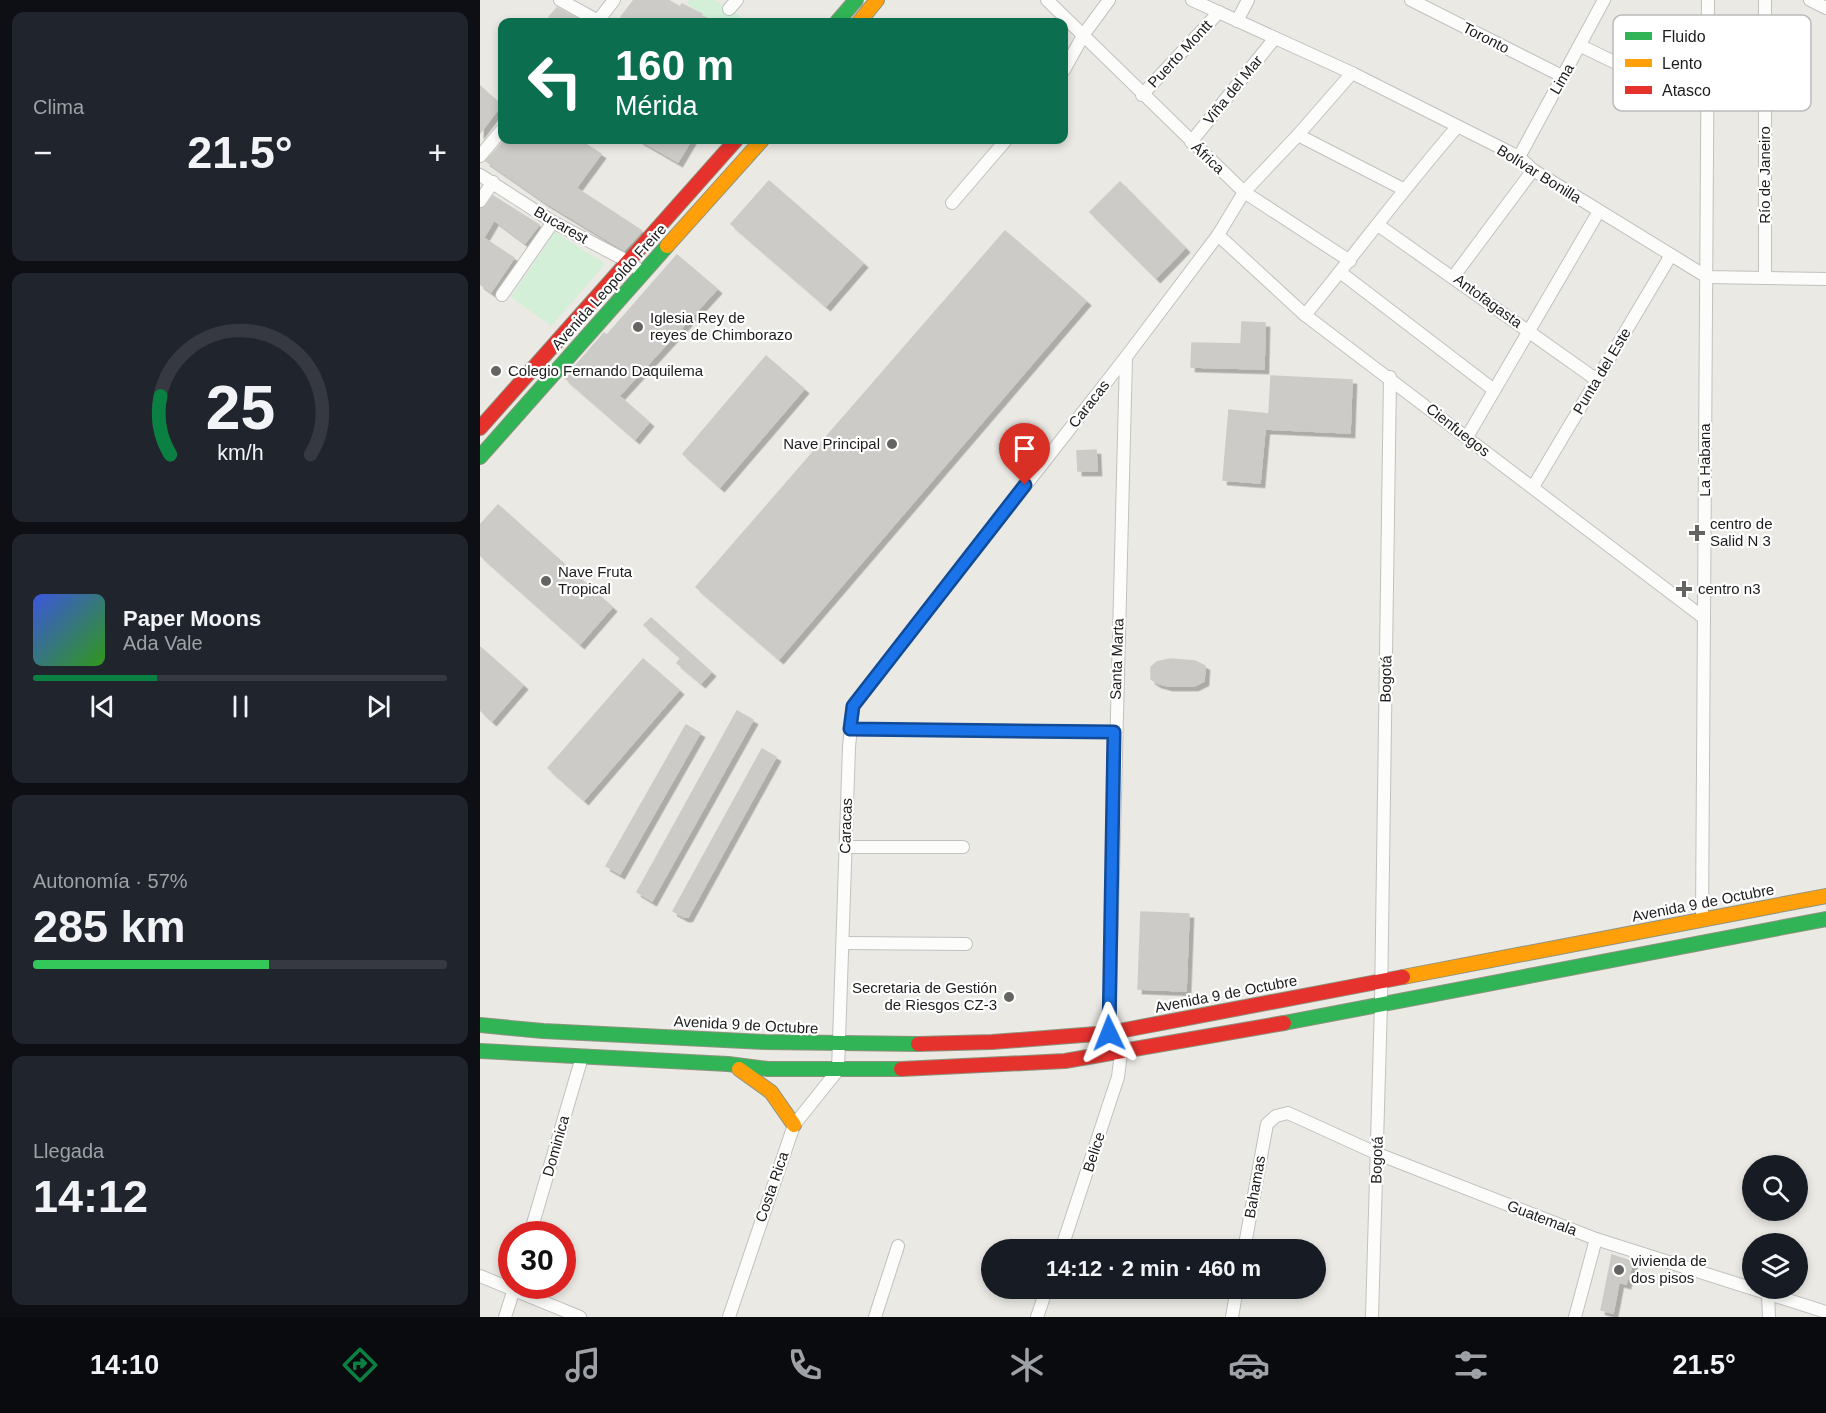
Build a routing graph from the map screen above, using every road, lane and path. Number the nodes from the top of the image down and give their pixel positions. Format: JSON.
{"nodes":[{"id":1,"x":560,"y":0,"type":"edge"},
{"id":2,"x":614,"y":0,"type":"edge"},
{"id":3,"x":856,"y":0,"type":"edge"},
{"id":4,"x":877,"y":0,"type":"edge"},
{"id":5,"x":1047,"y":0,"type":"edge"},
{"id":6,"x":1109,"y":0,"type":"edge"},
{"id":7,"x":1192,"y":0,"type":"edge"},
{"id":8,"x":1248,"y":0,"type":"edge"},
{"id":9,"x":1411,"y":0,"type":"edge"},
{"id":10,"x":1604,"y":0,"type":"edge"},
{"id":11,"x":1708,"y":0,"type":"edge"},
{"id":12,"x":1765,"y":0,"type":"edge"},
{"id":13,"x":1810,"y":0,"type":"edge"},
{"id":14,"x":1431,"y":5,"type":"edge"},
{"id":15,"x":1826,"y":8,"type":"edge"},
{"id":16,"x":1219,"y":12,"type":"junction"},
{"id":17,"x":1708,"y":15,"type":"edge"},
{"id":18,"x":1765,"y":15,"type":"edge"},
{"id":19,"x":591,"y":18,"type":"edge"},
{"id":20,"x":601,"y":18,"type":"edge"},
{"id":21,"x":840,"y":18,"type":"edge"},
{"id":22,"x":862,"y":18,"type":"edge"},
{"id":23,"x":1067,"y":18,"type":"edge"},
{"id":24,"x":1068,"y":19,"type":"edge"},
{"id":25,"x":1237,"y":21,"type":"junction"},
{"id":26,"x":1084,"y":34,"type":"junction"},
{"id":27,"x":1275,"y":38,"type":"junction"},
{"id":28,"x":1581,"y":46,"type":"junction"},
{"id":29,"x":1613,"y":61,"type":"edge"},
{"id":30,"x":1068,"y":63,"type":"edge"},
{"id":31,"x":1352,"y":73,"type":"junction"},
{"id":32,"x":1562,"y":76,"type":"junction"},
{"id":33,"x":1142,"y":95,"type":"junction"},
{"id":34,"x":1706,"y":111,"type":"edge"},
{"id":35,"x":1765,"y":111,"type":"edge"},
{"id":36,"x":1457,"y":127,"type":"junction"},
{"id":37,"x":498,"y":135,"type":"edge"},
{"id":38,"x":1298,"y":135,"type":"junction"},
{"id":39,"x":1191,"y":142,"type":"junction"},
{"id":40,"x":732,"y":144,"type":"edge"},
{"id":41,"x":758,"y":144,"type":"edge"},
{"id":42,"x":1003,"y":144,"type":"edge"},
{"id":43,"x":480,"y":156,"type":"edge"},
{"id":44,"x":1519,"y":157,"type":"junction"},
{"id":45,"x":1533,"y":170,"type":"junction"},
{"id":46,"x":480,"y":175,"type":"edge"},
{"id":47,"x":493,"y":182,"type":"junction"},
{"id":48,"x":1403,"y":189,"type":"junction"},
{"id":49,"x":1244,"y":192,"type":"junction"},
{"id":50,"x":480,"y":201,"type":"edge"},
{"id":51,"x":952,"y":203,"type":"dead end"},
{"id":52,"x":1599,"y":211,"type":"junction"},
{"id":53,"x":553,"y":222,"type":"junction"},
{"id":54,"x":1378,"y":225,"type":"junction"},
{"id":55,"x":1218,"y":235,"type":"junction"},
{"id":56,"x":1671,"y":255,"type":"junction"},
{"id":57,"x":1350,"y":261,"type":"junction"},
{"id":58,"x":629,"y":262,"type":"junction"},
{"id":59,"x":1340,"y":272,"type":"junction"},
{"id":60,"x":643,"y":273,"type":"junction"},
{"id":61,"x":1454,"y":276,"type":"junction"},
{"id":62,"x":1707,"y":277,"type":"junction"},
{"id":63,"x":1766,"y":278,"type":"junction"},
{"id":64,"x":1826,"y":279,"type":"edge"},
{"id":65,"x":502,"y":295,"type":"dead end"},
{"id":66,"x":1305,"y":315,"type":"junction"},
{"id":67,"x":1529,"y":330,"type":"junction"},
{"id":68,"x":1126,"y":357,"type":"junction"},
{"id":69,"x":1390,"y":377,"type":"junction"},
{"id":70,"x":1597,"y":380,"type":"junction"},
{"id":71,"x":1494,"y":390,"type":"junction"},
{"id":72,"x":494,"y":411,"type":"junction"},
{"id":73,"x":509,"y":424,"type":"junction"},
{"id":74,"x":480,"y":428,"type":"edge"},
{"id":75,"x":1467,"y":437,"type":"junction"},
{"id":76,"x":480,"y":457,"type":"edge"},
{"id":77,"x":1533,"y":487,"type":"junction"},
{"id":78,"x":1704,"y":618,"type":"junction"},
{"id":79,"x":850,"y":729,"type":"junction"},
{"id":80,"x":1114,"y":732,"type":"junction"},
{"id":81,"x":845,"y":847,"type":"junction"},
{"id":82,"x":963,"y":847,"type":"dead end"},
{"id":83,"x":1826,"y":896,"type":"edge"},
{"id":84,"x":1702,"y":920,"type":"junction"},
{"id":85,"x":1826,"y":920,"type":"edge"},
{"id":86,"x":844,"y":943,"type":"junction"},
{"id":87,"x":966,"y":944,"type":"dead end"},
{"id":88,"x":1381,"y":980,"type":"junction"},
{"id":89,"x":1381,"y":1003,"type":"junction"},
{"id":90,"x":480,"y":1026,"type":"edge"},
{"id":91,"x":1109,"y":1033,"type":"junction"},
{"id":92,"x":838,"y":1046,"type":"junction"},
{"id":93,"x":480,"y":1051,"type":"edge"},
{"id":94,"x":1120,"y":1053,"type":"junction"},
{"id":95,"x":582,"y":1057,"type":"junction"},
{"id":96,"x":728,"y":1064,"type":"junction"},
{"id":97,"x":838,"y":1070,"type":"junction"},
{"id":98,"x":1267,"y":1124,"type":"joint"},
{"id":99,"x":794,"y":1125,"type":"junction"},
{"id":100,"x":1378,"y":1154,"type":"junction"},
{"id":101,"x":534,"y":1221,"type":"edge"},
{"id":102,"x":1065,"y":1239,"type":"edge"},
{"id":103,"x":1246,"y":1239,"type":"edge"},
{"id":104,"x":1596,"y":1239,"type":"junction"},
{"id":105,"x":898,"y":1246,"type":"dead end"},
{"id":106,"x":480,"y":1275,"type":"edge"},
{"id":107,"x":498,"y":1281,"type":"edge"},
{"id":108,"x":1742,"y":1287,"type":"edge"},
{"id":109,"x":511,"y":1299,"type":"edge"},
{"id":110,"x":541,"y":1299,"type":"edge"},
{"id":111,"x":1043,"y":1299,"type":"edge"},
{"id":112,"x":1235,"y":1299,"type":"edge"},
{"id":113,"x":1768,"y":1299,"type":"edge"},
{"id":114,"x":1782,"y":1299,"type":"edge"},
{"id":115,"x":1826,"y":1312,"type":"edge"},
{"id":116,"x":732,"y":1316,"type":"edge"},
{"id":117,"x":505,"y":1317,"type":"edge"},
{"id":118,"x":580,"y":1317,"type":"edge"},
{"id":119,"x":875,"y":1317,"type":"edge"},
{"id":120,"x":1037,"y":1317,"type":"edge"},
{"id":121,"x":1232,"y":1317,"type":"edge"},
{"id":122,"x":1372,"y":1317,"type":"edge"},
{"id":123,"x":1575,"y":1317,"type":"edge"},
{"id":124,"x":1769,"y":1317,"type":"edge"}],
"edges":[{"from":1,"to":19,"type":"street"},
{"from":2,"to":20,"type":"street"},
{"from":3,"to":21,"type":"main road"},
{"from":4,"to":22,"type":"main road"},
{"from":5,"to":23,"type":"street","name":"África"},
{"from":6,"to":26,"type":"street"},
{"from":7,"to":16,"type":"street","name":"Bolívar Bonilla"},
{"from":8,"to":25,"type":"street"},
{"from":9,"to":14,"type":"street","name":"Toronto"},
{"from":10,"to":28,"type":"street","name":"Lima"},
{"from":11,"to":17,"type":"street","name":"La Habana"},
{"from":12,"to":18,"type":"street","name":"Río de Janeiro"},
{"from":13,"to":15,"type":"street"},
{"from":14,"to":32,"type":"street","name":"Toronto"},
{"from":16,"to":25,"type":"street","name":"Bolívar Bonilla"},
{"from":16,"to":33,"type":"street","name":"Puerto Montt"},
{"from":24,"to":26,"type":"street","name":"África"},
{"from":25,"to":27,"type":"street","name":"Bolívar Bonilla"},
{"from":26,"to":30,"type":"street"},
{"from":26,"to":33,"type":"street","name":"África"},
{"from":27,"to":31,"type":"street","name":"Bolívar Bonilla"},
{"from":27,"to":39,"type":"street","name":"Viña del Mar"},
{"from":28,"to":29,"type":"street"},
{"from":28,"to":32,"type":"street","name":"Lima"},
{"from":31,"to":36,"type":"street","name":"Bolívar Bonilla"},
{"from":31,"to":38,"type":"street","name":"Caracas"},
{"from":32,"to":44,"type":"street","name":"Lima"},
{"from":33,"to":39,"type":"street","name":"África"},
{"from":34,"to":62,"type":"street","name":"La Habana"},
{"from":35,"to":63,"type":"street","name":"Río de Janeiro"},
{"from":36,"to":44,"type":"street","name":"Bolívar Bonilla"},
{"from":36,"to":48,"type":"street"},
{"from":37,"to":43,"type":"street"},
{"from":38,"to":48,"type":"street"},
{"from":38,"to":49,"type":"street","name":"Caracas"},
{"from":39,"to":49,"type":"street","name":"África"},
{"from":40,"to":58,"type":"main road","name":"Avenida Leopoldo Freire"},
{"from":41,"to":60,"type":"main road","name":"Avenida Leopoldo Freire"},
{"from":42,"to":51,"type":"street"},
{"from":44,"to":45,"type":"street","name":"Bolívar Bonilla"},
{"from":45,"to":52,"type":"street","name":"Bolívar Bonilla"},
{"from":45,"to":61,"type":"street"},
{"from":46,"to":47,"type":"street","name":"Bucarest"},
{"from":47,"to":50,"type":"street"},
{"from":47,"to":53,"type":"street","name":"Bucarest"},
{"from":48,"to":54,"type":"street"},
{"from":49,"to":55,"type":"street","name":"Caracas"},
{"from":49,"to":57,"type":"street","name":"África"},
{"from":52,"to":56,"type":"street","name":"Bolívar Bonilla"},
{"from":52,"to":67,"type":"street"},
{"from":53,"to":58,"type":"street","name":"Bucarest"},
{"from":53,"to":65,"type":"street"},
{"from":54,"to":57,"type":"street"},
{"from":54,"to":61,"type":"street","name":"Antofagasta"},
{"from":55,"to":66,"type":"street","name":"Cienfuegos"},
{"from":55,"to":68,"type":"street","name":"Caracas"},
{"from":56,"to":62,"type":"street","name":"Bolívar Bonilla"},
{"from":56,"to":70,"type":"street","name":"Punta del Este"},
{"from":57,"to":59,"type":"street"},
{"from":58,"to":60,"type":"street","name":"Bucarest"},
{"from":58,"to":72,"type":"main road","name":"Avenida Leopoldo Freire"},
{"from":59,"to":66,"type":"street"},
{"from":59,"to":71,"type":"street"},
{"from":60,"to":73,"type":"main road","name":"Avenida Leopoldo Freire"},
{"from":61,"to":67,"type":"street","name":"Antofagasta"},
{"from":62,"to":63,"type":"street"},
{"from":62,"to":78,"type":"street","name":"La Habana"},
{"from":63,"to":64,"type":"street"},
{"from":66,"to":69,"type":"street","name":"Cienfuegos"},
{"from":67,"to":70,"type":"street","name":"Antofagasta"},
{"from":67,"to":71,"type":"street"},
{"from":68,"to":79,"type":"street","name":"Caracas"},
{"from":68,"to":80,"type":"street","name":"Santa Marta"},
{"from":69,"to":75,"type":"street","name":"Cienfuegos"},
{"from":69,"to":88,"type":"street","name":"Bogotá"},
{"from":70,"to":77,"type":"street","name":"Punta del Este"},
{"from":71,"to":75,"type":"street"},
{"from":72,"to":73,"type":"main road"},
{"from":72,"to":74,"type":"main road","name":"Avenida Leopoldo Freire"},
{"from":73,"to":76,"type":"main road","name":"Avenida Leopoldo Freire"},
{"from":75,"to":77,"type":"street","name":"Cienfuegos"},
{"from":77,"to":78,"type":"street","name":"Cienfuegos"},
{"from":78,"to":84,"type":"street","name":"La Habana"},
{"from":79,"to":80,"type":"street"},
{"from":79,"to":81,"type":"street","name":"Caracas"},
{"from":80,"to":91,"type":"street","name":"Santa Marta"},
{"from":81,"to":82,"type":"street"},
{"from":81,"to":86,"type":"street","name":"Caracas"},
{"from":83,"to":84,"type":"main road","name":"Avenida 9 de Octubre"},
{"from":84,"to":88,"type":"main road","name":"Avenida 9 de Octubre"},
{"from":85,"to":89,"type":"main road"},
{"from":86,"to":87,"type":"street"},
{"from":86,"to":92,"type":"street","name":"Caracas"},
{"from":88,"to":89,"type":"street","name":"Bogotá"},
{"from":88,"to":91,"type":"main road","name":"Avenida 9 de Octubre"},
{"from":89,"to":94,"type":"main road"},
{"from":89,"to":100,"type":"street","name":"Bogotá"},
{"from":90,"to":92,"type":"main road","name":"Avenida 9 de Octubre"},
{"from":91,"to":92,"type":"main road","name":"Avenida 9 de Octubre"},
{"from":92,"to":97,"type":"street","name":"Caracas"},
{"from":93,"to":95,"type":"main road"},
{"from":94,"to":97,"type":"main road"},
{"from":94,"to":102,"type":"street","name":"Belice"},
{"from":95,"to":96,"type":"main road"},
{"from":95,"to":101,"type":"street","name":"Dominica"},
{"from":96,"to":97,"type":"main road"},
{"from":96,"to":99,"type":"main road"},
{"from":97,"to":99,"type":"street","name":"Costa Rica"},
{"from":98,"to":100,"type":"street","name":"Guatemala"},
{"from":98,"to":103,"type":"street","name":"Bahamas"},
{"from":99,"to":116,"type":"street","name":"Costa Rica"},
{"from":100,"to":104,"type":"street","name":"Guatemala"},
{"from":100,"to":122,"type":"street","name":"Bogotá"},
{"from":104,"to":108,"type":"street","name":"Guatemala"},
{"from":104,"to":123,"type":"street"},
{"from":105,"to":119,"type":"street"},
{"from":106,"to":107,"type":"street"},
{"from":109,"to":117,"type":"street"},
{"from":110,"to":118,"type":"street"},
{"from":111,"to":120,"type":"street"},
{"from":112,"to":121,"type":"street"},
{"from":113,"to":124,"type":"street"},
{"from":114,"to":115,"type":"street","name":"Guatemala"}]}
